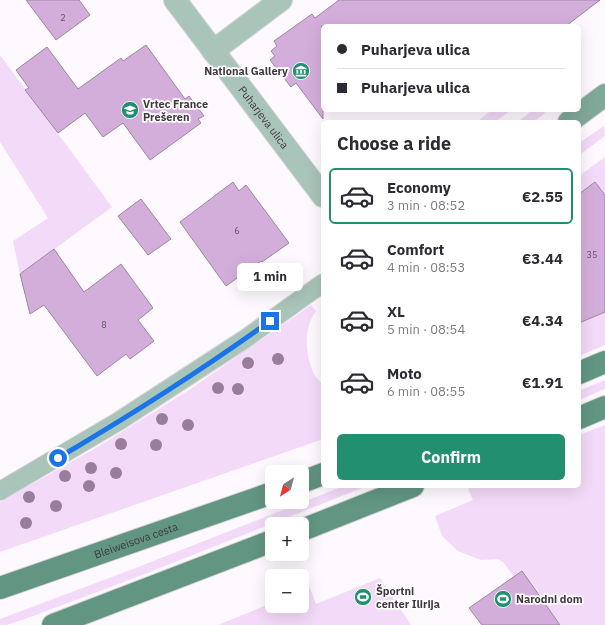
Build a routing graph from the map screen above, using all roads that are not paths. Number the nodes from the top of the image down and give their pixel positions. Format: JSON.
{"nodes":[{"id":1,"x":175,"y":0,"type":"edge"},
{"id":2,"x":281,"y":0,"type":"edge"},
{"id":3,"x":213,"y":51,"type":"junction"},
{"id":4,"x":605,"y":95,"type":"edge"},
{"id":5,"x":572,"y":120,"type":"edge"},
{"id":6,"x":321,"y":193,"type":"edge"},
{"id":7,"x":321,"y":284,"type":"edge"},
{"id":8,"x":605,"y":362,"type":"edge"},
{"id":9,"x":581,"y":372,"type":"edge"},
{"id":10,"x":605,"y":407,"type":"edge"},
{"id":11,"x":581,"y":417,"type":"edge"},
{"id":12,"x":321,"y":475,"type":"edge"},
{"id":13,"x":309,"y":479,"type":"edge"},
{"id":14,"x":408,"y":488,"type":"edge"},
{"id":15,"x":0,"y":491,"type":"edge"},
{"id":16,"x":265,"y":494,"type":"edge"},
{"id":17,"x":309,"y":527,"type":"edge"},
{"id":18,"x":265,"y":544,"type":"edge"},
{"id":19,"x":0,"y":588,"type":"edge"},
{"id":20,"x":53,"y":625,"type":"edge"}],
"edges":[{"from":1,"to":3,"type":"street","name":"Puharjeva ulica"},
{"from":2,"to":3,"type":"street"},
{"from":3,"to":6,"type":"street","name":"Puharjeva ulica"},
{"from":4,"to":5,"type":"main road"},
{"from":7,"to":15,"type":"lane"},
{"from":8,"to":9,"type":"main road"},
{"from":10,"to":11,"type":"main road"},
{"from":12,"to":13,"type":"main road"},
{"from":14,"to":17,"type":"main road"},
{"from":16,"to":19,"type":"main road","name":"Bleiweisova cesta"},
{"from":18,"to":20,"type":"main road"}]}
